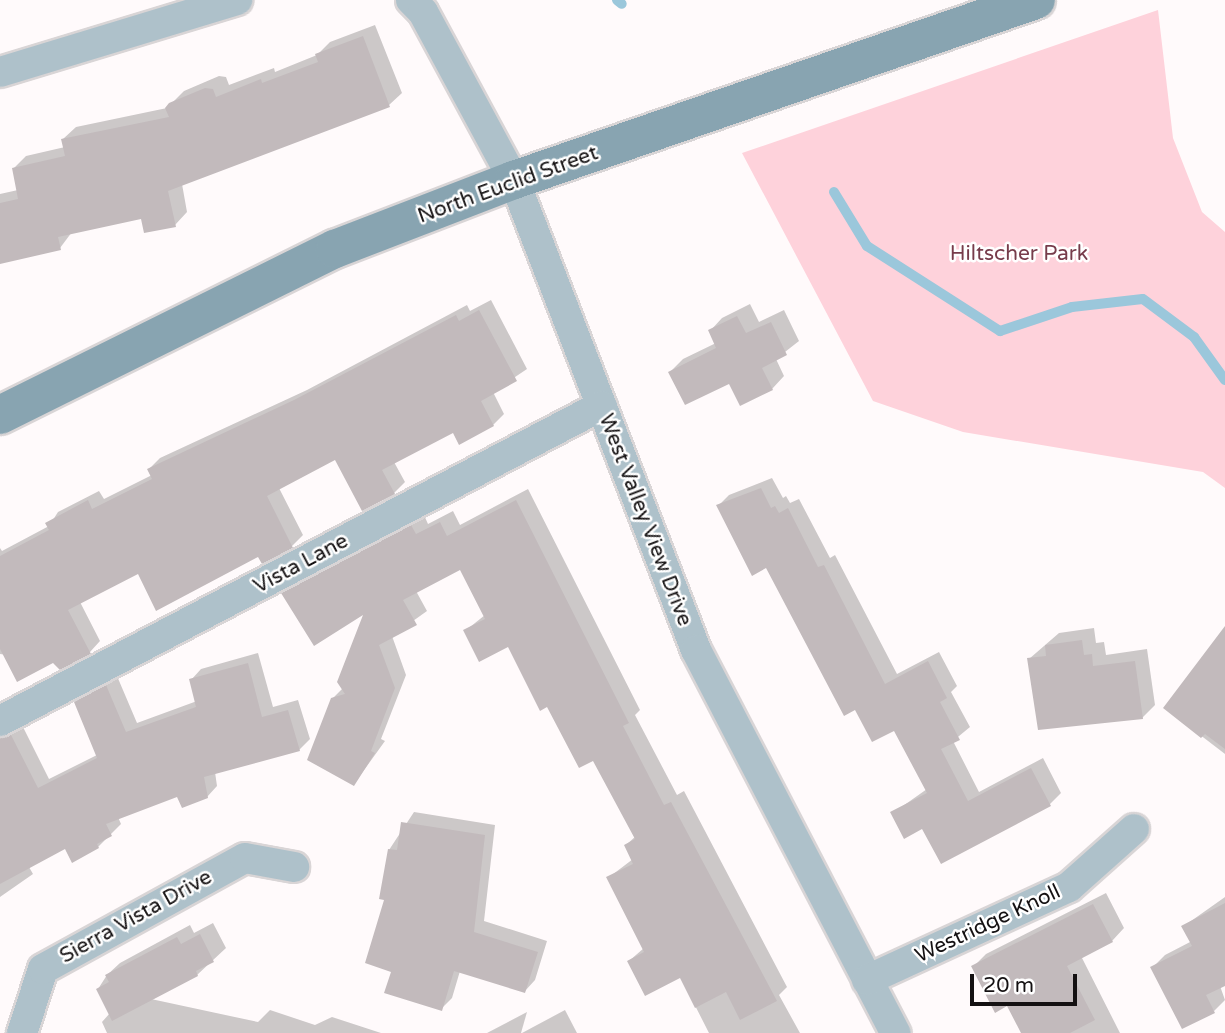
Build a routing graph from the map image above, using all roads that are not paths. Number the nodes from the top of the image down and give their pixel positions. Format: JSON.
{"nodes":[{"id":1,"x":237,"y":0,"type":"edge"},
{"id":2,"x":411,"y":0,"type":"edge"},
{"id":3,"x":1036,"y":0,"type":"edge"},
{"id":4,"x":0,"y":72,"type":"edge"},
{"id":5,"x":514,"y":180,"type":"junction"},
{"id":6,"x":601,"y":406,"type":"junction"},
{"id":7,"x":0,"y":415,"type":"edge"},
{"id":8,"x":0,"y":721,"type":"edge"},
{"id":9,"x":1134,"y":829,"type":"dead end"},
{"id":10,"x":294,"y":867,"type":"dead end"},
{"id":11,"x":867,"y":980,"type":"junction"},
{"id":12,"x":22,"y":1033,"type":"edge"},
{"id":13,"x":895,"y":1033,"type":"edge"}],
"edges":[{"from":1,"to":4,"type":"street"},
{"from":2,"to":5,"type":"street","name":"West Valley View Drive"},
{"from":3,"to":5,"type":"main road","name":"North Euclid Street"},
{"from":5,"to":6,"type":"street","name":"West Valley View Drive"},
{"from":5,"to":7,"type":"main road","name":"North Euclid Street"},
{"from":6,"to":8,"type":"street","name":"Vista Lane"},
{"from":6,"to":11,"type":"street","name":"West Valley View Drive"},
{"from":9,"to":11,"type":"street","name":"Westridge Knoll"},
{"from":10,"to":12,"type":"street","name":"Sierra Vista Drive"},
{"from":11,"to":13,"type":"street","name":"West Valley View Drive"}]}
